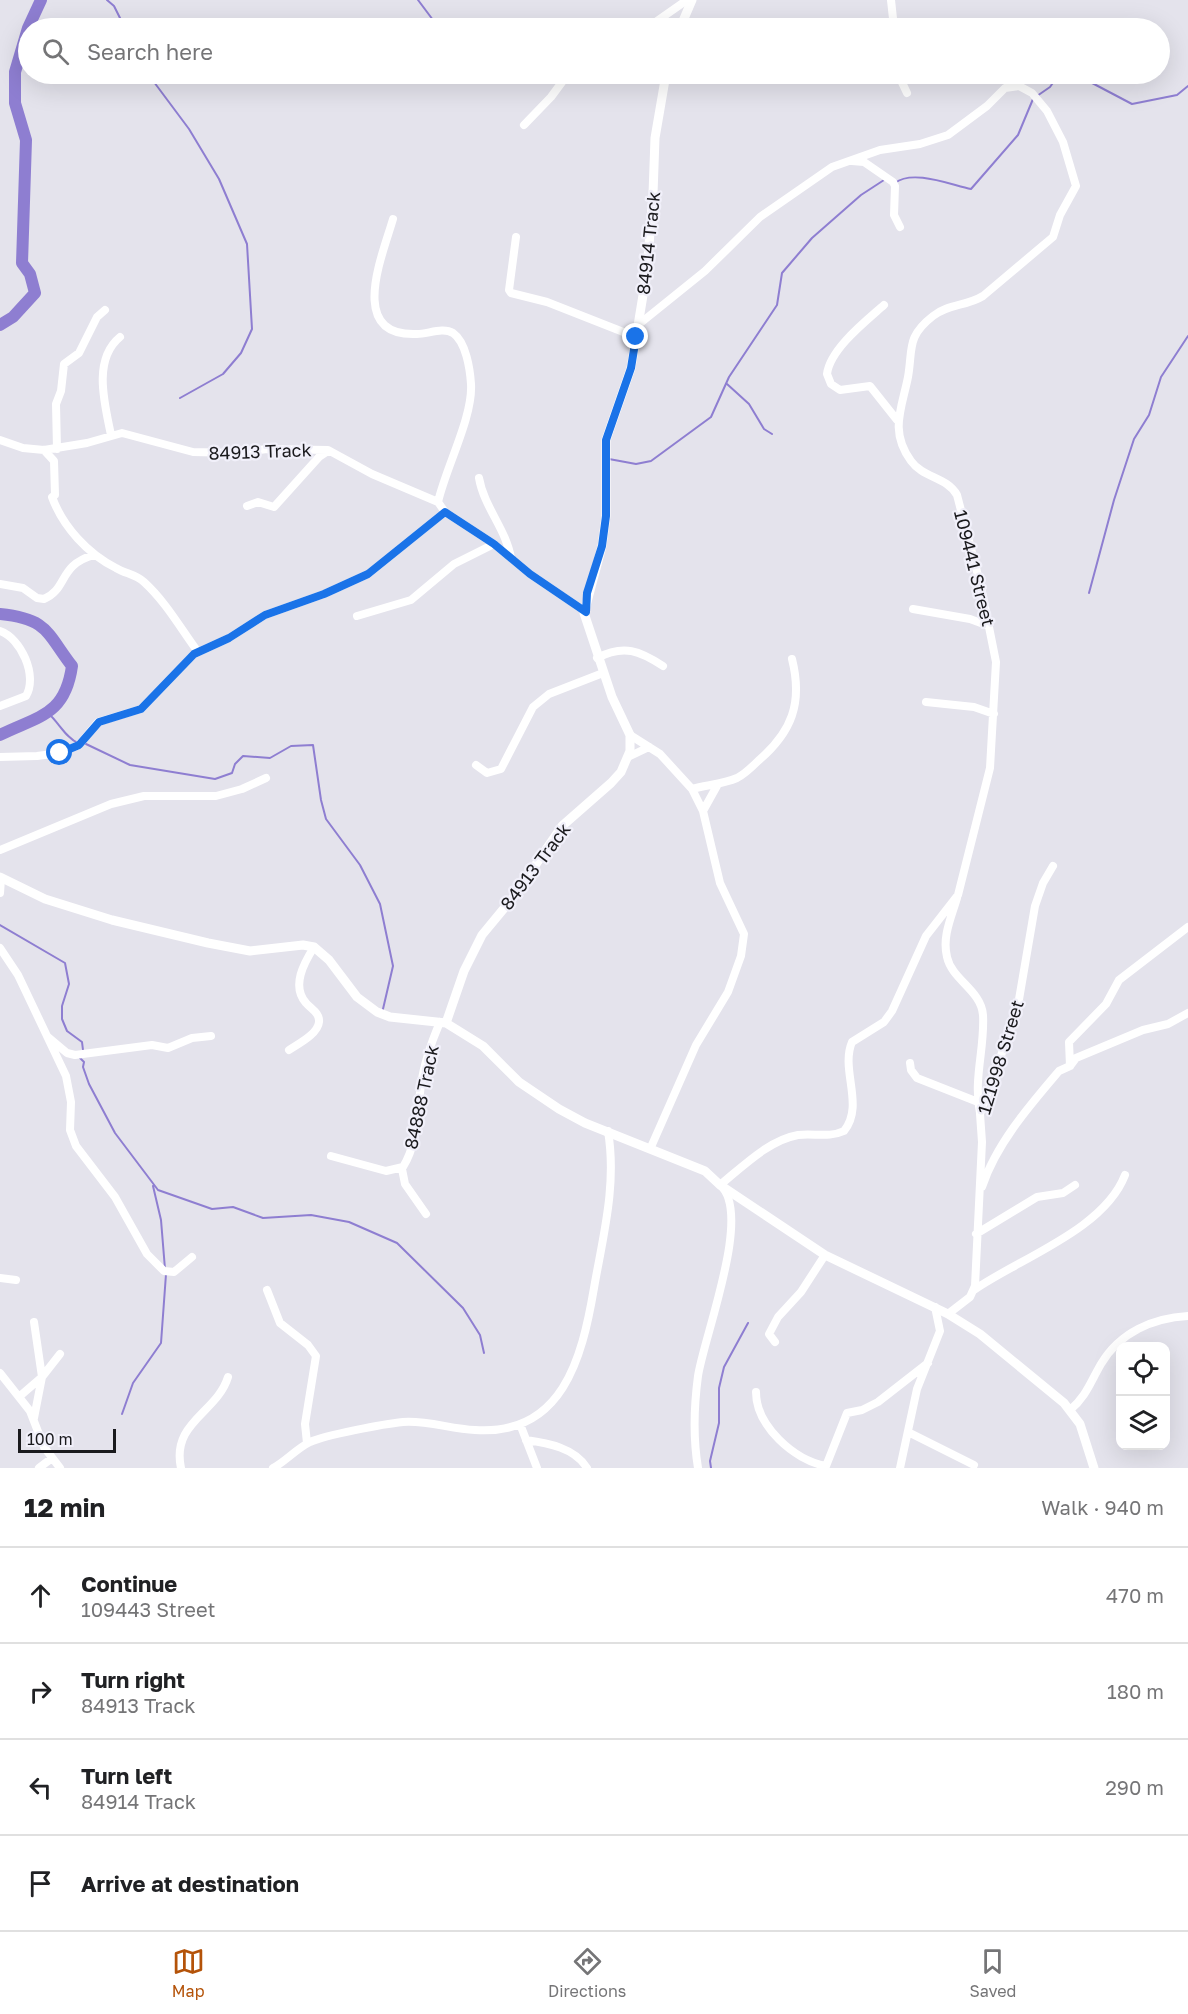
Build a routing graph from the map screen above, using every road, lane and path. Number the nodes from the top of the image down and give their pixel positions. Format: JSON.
{"nodes":[{"id":1,"x":687,"y":0,"type":"edge"},
{"id":2,"x":692,"y":0,"type":"edge"},
{"id":3,"x":891,"y":0,"type":"edge"},
{"id":4,"x":661,"y":18,"type":"edge"},
{"id":5,"x":684,"y":18,"type":"edge"},
{"id":6,"x":893,"y":18,"type":"edge"},
{"id":7,"x":561,"y":84,"type":"edge"},
{"id":8,"x":664,"y":84,"type":"edge"},
{"id":9,"x":903,"y":84,"type":"edge"},
{"id":10,"x":907,"y":93,"type":"dead end"},
{"id":11,"x":524,"y":125,"type":"dead end"},
{"id":12,"x":850,"y":162,"type":"junction"},
{"id":13,"x":393,"y":219,"type":"dead end"},
{"id":14,"x":900,"y":227,"type":"dead end"},
{"id":15,"x":516,"y":237,"type":"dead end"},
{"id":16,"x":884,"y":305,"type":"dead end"},
{"id":17,"x":105,"y":310,"type":"dead end"},
{"id":18,"x":638,"y":325,"type":"junction"},
{"id":19,"x":636,"y":337,"type":"junction"},
{"id":20,"x":120,"y":338,"type":"dead end"},
{"id":21,"x":897,"y":422,"type":"junction"},
{"id":22,"x":111,"y":435,"type":"junction"},
{"id":23,"x":0,"y":440,"type":"edge"},
{"id":24,"x":57,"y":448,"type":"junction"},
{"id":25,"x":44,"y":450,"type":"junction"},
{"id":26,"x":339,"y":455,"type":"junction"},
{"id":27,"x":479,"y":478,"type":"dead end"},
{"id":28,"x":438,"y":502,"type":"junction"},
{"id":29,"x":247,"y":506,"type":"dead end"},
{"id":30,"x":445,"y":512,"type":"junction"},
{"id":31,"x":494,"y":544,"type":"junction"},
{"id":32,"x":94,"y":555,"type":"junction"},
{"id":33,"x":512,"y":558,"type":"junction"},
{"id":34,"x":0,"y":584,"type":"edge"},
{"id":35,"x":913,"y":609,"type":"dead end"},
{"id":36,"x":357,"y":616,"type":"dead end"},
{"id":37,"x":586,"y":616,"type":"junction"},
{"id":38,"x":989,"y":626,"type":"junction"},
{"id":39,"x":0,"y":631,"type":"edge"},
{"id":40,"x":198,"y":652,"type":"junction"},
{"id":41,"x":597,"y":658,"type":"junction"},
{"id":42,"x":792,"y":659,"type":"dead end"},
{"id":43,"x":663,"y":666,"type":"dead end"},
{"id":44,"x":603,"y":673,"type":"junction"},
{"id":45,"x":926,"y":702,"type":"dead end"},
{"id":46,"x":0,"y":706,"type":"edge"},
{"id":47,"x":994,"y":714,"type":"junction"},
{"id":48,"x":630,"y":735,"type":"junction"},
{"id":49,"x":649,"y":747,"type":"junction"},
{"id":50,"x":0,"y":757,"type":"edge"},
{"id":51,"x":628,"y":757,"type":"junction"},
{"id":52,"x":476,"y":765,"type":"dead end"},
{"id":53,"x":266,"y":778,"type":"dead end"},
{"id":54,"x":718,"y":784,"type":"junction"},
{"id":55,"x":692,"y":789,"type":"junction"},
{"id":56,"x":703,"y":812,"type":"junction"},
{"id":57,"x":0,"y":850,"type":"edge"},
{"id":58,"x":1053,"y":866,"type":"dead end"},
{"id":59,"x":1,"y":878,"type":"edge"},
{"id":60,"x":0,"y":893,"type":"edge"},
{"id":61,"x":958,"y":895,"type":"junction"},
{"id":62,"x":1188,"y":927,"type":"edge"},
{"id":63,"x":314,"y":947,"type":"junction"},
{"id":64,"x":0,"y":948,"type":"edge"},
{"id":65,"x":1188,"y":1013,"type":"edge"},
{"id":66,"x":443,"y":1023,"type":"junction"},
{"id":67,"x":44,"y":1035,"type":"junction"},
{"id":68,"x":211,"y":1036,"type":"dead end"},
{"id":69,"x":289,"y":1050,"type":"dead end"},
{"id":70,"x":910,"y":1063,"type":"dead end"},
{"id":71,"x":1070,"y":1066,"type":"junction"},
{"id":72,"x":978,"y":1102,"type":"junction"},
{"id":73,"x":980,"y":1114,"type":"junction"},
{"id":74,"x":608,"y":1131,"type":"junction"},
{"id":75,"x":651,"y":1147,"type":"junction"},
{"id":76,"x":331,"y":1155,"type":"dead end"},
{"id":77,"x":402,"y":1168,"type":"junction"},
{"id":78,"x":1125,"y":1175,"type":"dead end"},
{"id":79,"x":720,"y":1185,"type":"junction"},
{"id":80,"x":1076,"y":1185,"type":"dead end"},
{"id":81,"x":978,"y":1200,"type":"junction"},
{"id":82,"x":426,"y":1214,"type":"dead end"},
{"id":83,"x":976,"y":1234,"type":"junction"},
{"id":84,"x":825,"y":1255,"type":"junction"},
{"id":85,"x":192,"y":1257,"type":"dead end"},
{"id":86,"x":0,"y":1278,"type":"edge"},
{"id":87,"x":16,"y":1280,"type":"dead end"},
{"id":88,"x":267,"y":1290,"type":"dead end"},
{"id":89,"x":974,"y":1291,"type":"junction"},
{"id":90,"x":935,"y":1307,"type":"junction"},
{"id":91,"x":948,"y":1314,"type":"junction"},
{"id":92,"x":1188,"y":1316,"type":"edge"},
{"id":93,"x":34,"y":1322,"type":"dead end"},
{"id":94,"x":775,"y":1342,"type":"dead end"},
{"id":95,"x":60,"y":1354,"type":"dead end"},
{"id":96,"x":928,"y":1363,"type":"junction"},
{"id":97,"x":0,"y":1373,"type":"edge"},
{"id":98,"x":42,"y":1377,"type":"junction"},
{"id":99,"x":228,"y":1377,"type":"dead end"},
{"id":100,"x":756,"y":1392,"type":"dead end"},
{"id":101,"x":20,"y":1396,"type":"junction"},
{"id":102,"x":1070,"y":1410,"type":"junction"},
{"id":103,"x":33,"y":1418,"type":"junction"},
{"id":104,"x":520,"y":1424,"type":"junction"},
{"id":105,"x":908,"y":1432,"type":"junction"},
{"id":106,"x":526,"y":1440,"type":"junction"},
{"id":107,"x":307,"y":1443,"type":"junction"},
{"id":108,"x":52,"y":1458,"type":"junction"},
{"id":109,"x":974,"y":1465,"type":"dead end"},
{"id":110,"x":39,"y":1468,"type":"edge"},
{"id":111,"x":60,"y":1468,"type":"edge"},
{"id":112,"x":182,"y":1468,"type":"edge"},
{"id":113,"x":273,"y":1468,"type":"edge"},
{"id":114,"x":537,"y":1468,"type":"edge"},
{"id":115,"x":587,"y":1468,"type":"edge"},
{"id":116,"x":698,"y":1468,"type":"edge"},
{"id":117,"x":900,"y":1468,"type":"edge"},
{"id":118,"x":1094,"y":1468,"type":"edge"}],
"edges":[{"from":1,"to":4,"type":"street"},
{"from":2,"to":5,"type":"street"},
{"from":3,"to":6,"type":"street"},
{"from":7,"to":11,"type":"street"},
{"from":8,"to":18,"type":"street","name":"84914 Track"},
{"from":9,"to":10,"type":"street"},
{"from":12,"to":14,"type":"street"},
{"from":12,"to":18,"type":"street","name":"109441 Street"},
{"from":12,"to":21,"type":"street","name":"109441 Street"},
{"from":13,"to":28,"type":"street"},
{"from":15,"to":19,"type":"street"},
{"from":16,"to":21,"type":"street"},
{"from":17,"to":24,"type":"street"},
{"from":18,"to":19,"type":"street","name":"84914 Track"},
{"from":19,"to":37,"type":"street","name":"84914 Track"},
{"from":20,"to":22,"type":"street"},
{"from":21,"to":38,"type":"street","name":"109441 Street"},
{"from":22,"to":24,"type":"street","name":"84913 Track"},
{"from":22,"to":26,"type":"street","name":"84913 Track"},
{"from":23,"to":25,"type":"street","name":"84913 Track"},
{"from":24,"to":25,"type":"street","name":"84913 Track"},
{"from":25,"to":32,"type":"street"},
{"from":26,"to":28,"type":"street","name":"84913 Track"},
{"from":26,"to":29,"type":"street"},
{"from":27,"to":33,"type":"street"},
{"from":28,"to":30,"type":"street"},
{"from":30,"to":31,"type":"street"},
{"from":30,"to":40,"type":"street"},
{"from":31,"to":33,"type":"street"},
{"from":31,"to":36,"type":"street"},
{"from":32,"to":34,"type":"street"},
{"from":32,"to":40,"type":"street"},
{"from":33,"to":37,"type":"street"},
{"from":35,"to":38,"type":"street"},
{"from":37,"to":41,"type":"street","name":"84913 Track"},
{"from":38,"to":47,"type":"street","name":"109441 Street"},
{"from":39,"to":46,"type":"street"},
{"from":40,"to":50,"type":"street"},
{"from":41,"to":43,"type":"street"},
{"from":41,"to":44,"type":"street","name":"84913 Track"},
{"from":42,"to":54,"type":"street"},
{"from":44,"to":48,"type":"street","name":"84913 Track"},
{"from":44,"to":52,"type":"street"},
{"from":45,"to":47,"type":"street"},
{"from":47,"to":61,"type":"street","name":"109441 Street"},
{"from":48,"to":49,"type":"street"},
{"from":48,"to":51,"type":"street","name":"84913 Track"},
{"from":49,"to":51,"type":"street"},
{"from":49,"to":55,"type":"street"},
{"from":51,"to":66,"type":"street","name":"84913 Track"},
{"from":53,"to":57,"type":"street"},
{"from":54,"to":55,"type":"street"},
{"from":54,"to":56,"type":"street"},
{"from":55,"to":56,"type":"street"},
{"from":56,"to":75,"type":"street"},
{"from":58,"to":73,"type":"street","name":"121998 Street"},
{"from":59,"to":60,"type":"street"},
{"from":59,"to":63,"type":"street"},
{"from":61,"to":72,"type":"street"},
{"from":61,"to":79,"type":"street","name":"109441 Street"},
{"from":62,"to":71,"type":"street"},
{"from":63,"to":66,"type":"street"},
{"from":63,"to":69,"type":"street"},
{"from":64,"to":67,"type":"street"},
{"from":65,"to":71,"type":"street"},
{"from":66,"to":74,"type":"street"},
{"from":66,"to":77,"type":"street","name":"84888 Track"},
{"from":67,"to":68,"type":"street"},
{"from":67,"to":85,"type":"street"},
{"from":70,"to":72,"type":"street"},
{"from":71,"to":81,"type":"street"},
{"from":72,"to":73,"type":"street"},
{"from":73,"to":81,"type":"street","name":"121998 Street"},
{"from":74,"to":75,"type":"street"},
{"from":74,"to":104,"type":"street"},
{"from":75,"to":79,"type":"street"},
{"from":76,"to":77,"type":"street","name":"84888 Track"},
{"from":77,"to":82,"type":"street"},
{"from":78,"to":89,"type":"street"},
{"from":79,"to":84,"type":"street"},
{"from":79,"to":116,"type":"street"},
{"from":80,"to":83,"type":"street"},
{"from":81,"to":83,"type":"street","name":"121998 Street"},
{"from":83,"to":89,"type":"street","name":"121998 Street"},
{"from":84,"to":90,"type":"street"},
{"from":84,"to":94,"type":"street"},
{"from":86,"to":87,"type":"street"},
{"from":88,"to":107,"type":"street"},
{"from":89,"to":91,"type":"street"},
{"from":90,"to":91,"type":"street"},
{"from":90,"to":96,"type":"street"},
{"from":91,"to":102,"type":"street"},
{"from":92,"to":102,"type":"street"},
{"from":93,"to":98,"type":"street"},
{"from":95,"to":98,"type":"street"},
{"from":96,"to":100,"type":"street"},
{"from":96,"to":105,"type":"street"},
{"from":97,"to":101,"type":"street"},
{"from":98,"to":101,"type":"street"},
{"from":98,"to":103,"type":"street"},
{"from":99,"to":112,"type":"street"},
{"from":101,"to":103,"type":"street"},
{"from":102,"to":118,"type":"street"},
{"from":103,"to":108,"type":"street"},
{"from":104,"to":106,"type":"street"},
{"from":104,"to":107,"type":"street"},
{"from":105,"to":109,"type":"street"},
{"from":105,"to":117,"type":"street"},
{"from":106,"to":114,"type":"street"},
{"from":106,"to":115,"type":"street"},
{"from":107,"to":113,"type":"street"},
{"from":108,"to":110,"type":"street"},
{"from":108,"to":111,"type":"street"}]}
